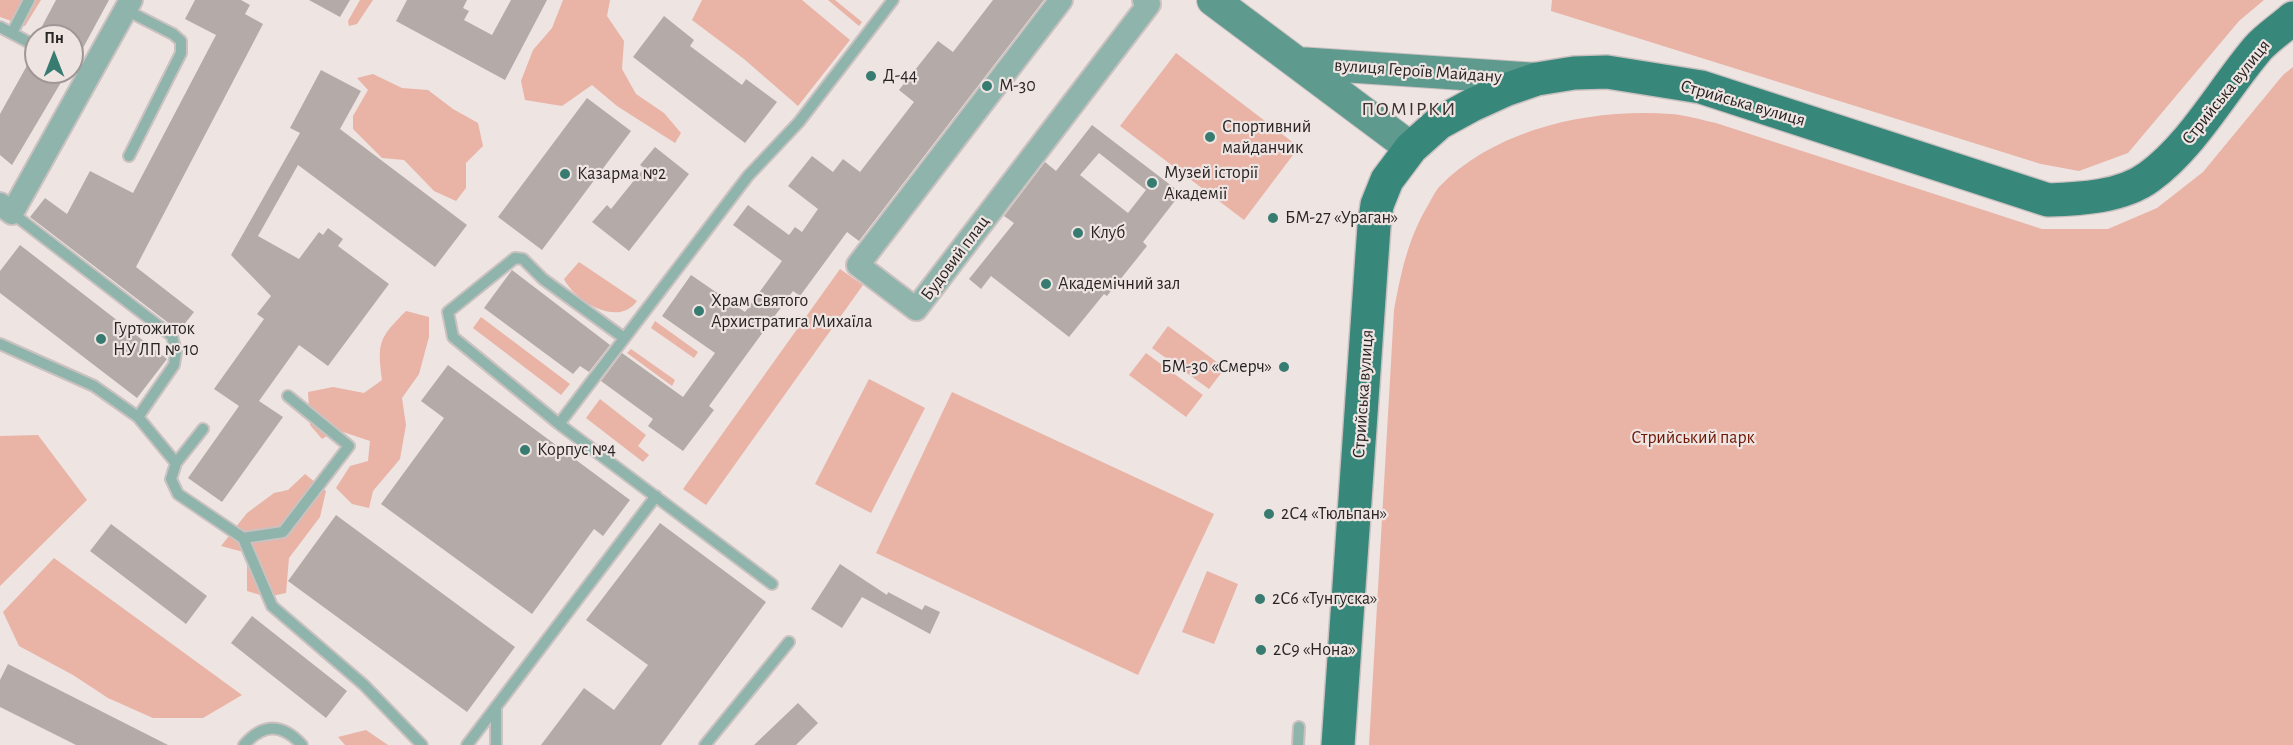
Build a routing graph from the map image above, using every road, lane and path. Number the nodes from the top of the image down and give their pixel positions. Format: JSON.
{"nodes":[{"id":1,"x":29,"y":0,"type":"edge"},
{"id":2,"x":893,"y":0,"type":"edge"},
{"id":3,"x":1061,"y":0,"type":"edge"},
{"id":4,"x":1144,"y":0,"type":"edge"},
{"id":5,"x":1214,"y":0,"type":"edge"},
{"id":6,"x":129,"y":5,"type":"edge"},
{"id":7,"x":2293,"y":18,"type":"edge"},
{"id":8,"x":0,"y":27,"type":"edge"},
{"id":9,"x":12,"y":33,"type":"junction"},
{"id":10,"x":24,"y":40,"type":"edge"},
{"id":11,"x":1298,"y":63,"type":"junction"},
{"id":12,"x":84,"y":65,"type":"edge"},
{"id":13,"x":1537,"y":79,"type":"junction"},
{"id":14,"x":73,"y":84,"type":"edge"},
{"id":15,"x":1411,"y":148,"type":"junction"},
{"id":16,"x":129,"y":156,"type":"dead end"},
{"id":17,"x":6,"y":209,"type":"edge"},
{"id":18,"x":624,"y":338,"type":"junction"},
{"id":19,"x":0,"y":344,"type":"edge"},
{"id":20,"x":288,"y":396,"type":"dead end"},
{"id":21,"x":138,"y":417,"type":"junction"},
{"id":22,"x":559,"y":424,"type":"junction"},
{"id":23,"x":203,"y":429,"type":"dead end"},
{"id":24,"x":176,"y":463,"type":"junction"},
{"id":25,"x":656,"y":496,"type":"junction"},
{"id":26,"x":243,"y":538,"type":"junction"},
{"id":27,"x":772,"y":584,"type":"dead end"},
{"id":28,"x":789,"y":642,"type":"dead end"},
{"id":29,"x":496,"y":709,"type":"junction"},
{"id":30,"x":1299,"y":727,"type":"dead end"},
{"id":31,"x":244,"y":745,"type":"edge"},
{"id":32,"x":302,"y":745,"type":"edge"},
{"id":33,"x":422,"y":745,"type":"edge"},
{"id":34,"x":467,"y":745,"type":"edge"},
{"id":35,"x":496,"y":745,"type":"edge"},
{"id":36,"x":705,"y":745,"type":"edge"},
{"id":37,"x":1298,"y":745,"type":"edge"},
{"id":38,"x":1338,"y":745,"type":"edge"}],
"edges":[{"from":1,"to":9,"type":"lane"},
{"from":2,"to":18,"type":"lane"},
{"from":3,"to":4,"type":"street","name":"Будовий плац"},
{"from":5,"to":11,"type":"main road","name":"вулиця Героїв Майдану"},
{"from":6,"to":12,"type":"street"},
{"from":6,"to":16,"type":"lane"},
{"from":7,"to":13,"type":"main road","name":"Стрийська вулиця"},
{"from":8,"to":9,"type":"lane"},
{"from":9,"to":10,"type":"lane"},
{"from":11,"to":13,"type":"main road","name":"вулиця Героїв Майдану"},
{"from":11,"to":15,"type":"main road","name":"вулиця Героїв Майдану"},
{"from":13,"to":15,"type":"main road","name":"Стрийська вулиця"},
{"from":14,"to":17,"type":"street"},
{"from":15,"to":38,"type":"main road","name":"Стрийська вулиця"},
{"from":17,"to":21,"type":"lane"},
{"from":18,"to":22,"type":"lane"},
{"from":18,"to":22,"type":"lane"},
{"from":19,"to":21,"type":"lane"},
{"from":20,"to":26,"type":"lane"},
{"from":21,"to":24,"type":"lane"},
{"from":22,"to":25,"type":"lane"},
{"from":23,"to":24,"type":"lane"},
{"from":24,"to":26,"type":"lane"},
{"from":25,"to":27,"type":"lane"},
{"from":25,"to":29,"type":"lane"},
{"from":26,"to":33,"type":"lane"},
{"from":28,"to":36,"type":"lane"},
{"from":29,"to":34,"type":"lane"},
{"from":29,"to":35,"type":"lane"},
{"from":30,"to":37,"type":"lane"},
{"from":31,"to":32,"type":"lane"}]}
